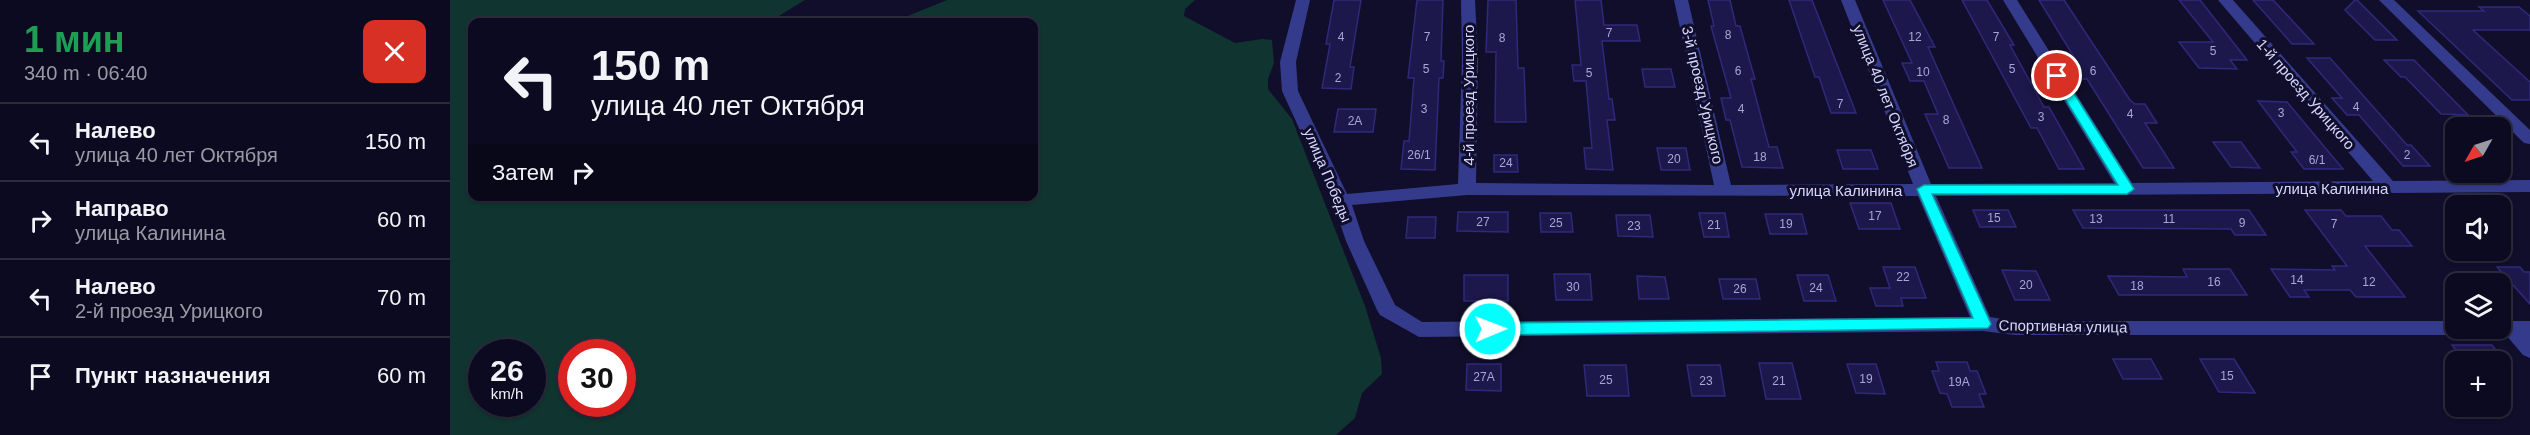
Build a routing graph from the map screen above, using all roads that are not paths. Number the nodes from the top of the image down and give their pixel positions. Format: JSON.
{"nodes":[{"id":1,"x":1303,"y":0,"type":"edge"},
{"id":2,"x":1468,"y":0,"type":"edge"},
{"id":3,"x":1681,"y":0,"type":"edge"},
{"id":4,"x":1848,"y":0,"type":"edge"},
{"id":5,"x":2010,"y":0,"type":"edge"},
{"id":6,"x":2225,"y":0,"type":"edge"},
{"id":7,"x":2386,"y":0,"type":"edge"},
{"id":8,"x":2530,"y":139,"type":"edge"},
{"id":9,"x":2530,"y":186,"type":"edge"},
{"id":10,"x":2388,"y":187,"type":"junction"},
{"id":11,"x":1467,"y":189,"type":"junction"},
{"id":12,"x":1924,"y":189,"type":"junction"},
{"id":13,"x":2127,"y":189,"type":"junction"},
{"id":14,"x":1724,"y":191,"type":"junction"},
{"id":15,"x":1341,"y":200,"type":"junction"},
{"id":16,"x":1983,"y":324,"type":"junction"},
{"id":17,"x":2445,"y":328,"type":"edge"},
{"id":18,"x":2514,"y":328,"type":"edge"},
{"id":19,"x":1419,"y":330,"type":"joint"},
{"id":20,"x":2530,"y":350,"type":"edge"}],
"edges":[{"from":1,"to":15,"type":"street","name":"улица Победы"},
{"from":2,"to":11,"type":"street","name":"4-й проезд Урицкого"},
{"from":3,"to":14,"type":"street","name":"3-й проезд Урицкого"},
{"from":4,"to":12,"type":"street","name":"улица 40 лет Октября"},
{"from":5,"to":13,"type":"street"},
{"from":6,"to":10,"type":"street","name":"1-й проезд Урицкого"},
{"from":7,"to":8,"type":"street"},
{"from":9,"to":10,"type":"street","name":"улица Калинина"},
{"from":10,"to":13,"type":"street","name":"улица Калинина"},
{"from":11,"to":14,"type":"street","name":"улица Калинина"},
{"from":11,"to":15,"type":"street","name":"улица Калинина"},
{"from":12,"to":13,"type":"street","name":"улица Калинина"},
{"from":12,"to":14,"type":"street","name":"улица Калинина"},
{"from":12,"to":16,"type":"street","name":"улица 40 лет Октября"},
{"from":15,"to":19,"type":"street","name":"улица Победы"},
{"from":16,"to":17,"type":"street","name":"Спортивная улица"},
{"from":16,"to":19,"type":"street","name":"Спортивная улица"},
{"from":18,"to":20,"type":"street"}]}
